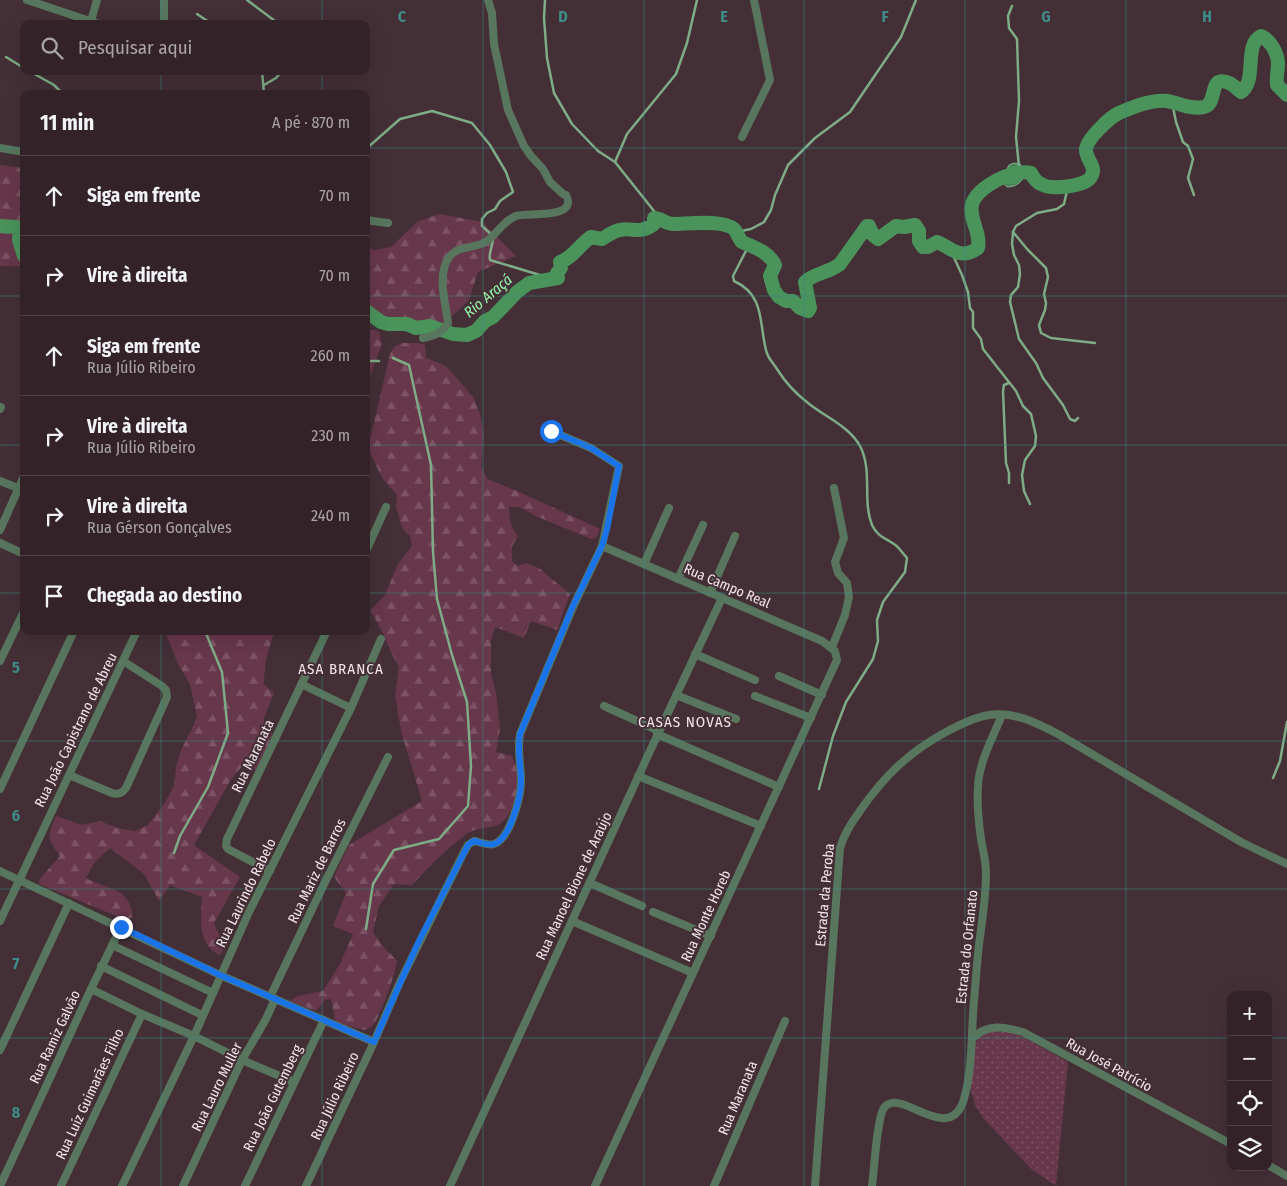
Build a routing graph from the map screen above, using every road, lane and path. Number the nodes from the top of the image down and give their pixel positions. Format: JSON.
{"nodes":[{"id":1,"x":27,"y":0,"type":"edge"},
{"id":2,"x":97,"y":0,"type":"edge"},
{"id":3,"x":164,"y":0,"type":"edge"},
{"id":4,"x":488,"y":0,"type":"edge"},
{"id":5,"x":754,"y":0,"type":"edge"},
{"id":6,"x":88,"y":20,"type":"edge"},
{"id":7,"x":91,"y":20,"type":"edge"},
{"id":8,"x":164,"y":20,"type":"edge"},
{"id":9,"x":742,"y":138,"type":"dead end"},
{"id":10,"x":0,"y":148,"type":"edge"},
{"id":11,"x":20,"y":151,"type":"edge"},
{"id":12,"x":370,"y":221,"type":"edge"},
{"id":13,"x":388,"y":223,"type":"dead end"},
{"id":14,"x":423,"y":338,"type":"dead end"},
{"id":15,"x":551,"y":431,"type":"dead end"},
{"id":16,"x":0,"y":480,"type":"edge"},
{"id":17,"x":20,"y":484,"type":"edge"},
{"id":18,"x":18,"y":488,"type":"junction"},
{"id":19,"x":834,"y":488,"type":"dead end"},
{"id":20,"x":386,"y":507,"type":"dead end"},
{"id":21,"x":669,"y":508,"type":"dead end"},
{"id":22,"x":703,"y":525,"type":"dead end"},
{"id":23,"x":0,"y":530,"type":"edge"},
{"id":24,"x":734,"y":536,"type":"dead end"},
{"id":25,"x":370,"y":542,"type":"edge"},
{"id":26,"x":0,"y":543,"type":"edge"},
{"id":27,"x":602,"y":546,"type":"junction"},
{"id":28,"x":20,"y":552,"type":"edge"},
{"id":29,"x":644,"y":564,"type":"junction"},
{"id":30,"x":678,"y":579,"type":"junction"},
{"id":31,"x":710,"y":593,"type":"junction"},
{"id":32,"x":722,"y":598,"type":"junction"},
{"id":33,"x":20,"y":619,"type":"edge"},
{"id":34,"x":72,"y":635,"type":"edge"},
{"id":35,"x":135,"y":635,"type":"edge"},
{"id":36,"x":325,"y":635,"type":"edge"},
{"id":37,"x":382,"y":639,"type":"dead end"},
{"id":38,"x":832,"y":647,"type":"junction"},
{"id":39,"x":696,"y":654,"type":"junction"},
{"id":40,"x":0,"y":660,"type":"edge"},
{"id":41,"x":123,"y":661,"type":"junction"},
{"id":42,"x":779,"y":676,"type":"dead end"},
{"id":43,"x":755,"y":680,"type":"dead end"},
{"id":44,"x":301,"y":684,"type":"junction"},
{"id":45,"x":676,"y":695,"type":"junction"},
{"id":46,"x":822,"y":695,"type":"junction"},
{"id":47,"x":755,"y":696,"type":"dead end"},
{"id":48,"x":604,"y":706,"type":"dead end"},
{"id":49,"x":351,"y":708,"type":"junction"},
{"id":50,"x":1002,"y":715,"type":"junction"},
{"id":51,"x":811,"y":718,"type":"junction"},
{"id":52,"x":736,"y":719,"type":"dead end"},
{"id":53,"x":658,"y":732,"type":"junction"},
{"id":54,"x":388,"y":757,"type":"dead end"},
{"id":55,"x":69,"y":775,"type":"junction"},
{"id":56,"x":638,"y":776,"type":"junction"},
{"id":57,"x":780,"y":787,"type":"junction"},
{"id":58,"x":0,"y":789,"type":"edge"},
{"id":59,"x":761,"y":826,"type":"junction"},
{"id":60,"x":1287,"y":864,"type":"edge"},
{"id":61,"x":0,"y":871,"type":"edge"},
{"id":62,"x":270,"y":871,"type":"junction"},
{"id":63,"x":19,"y":881,"type":"junction"},
{"id":64,"x":590,"y":883,"type":"junction"},
{"id":65,"x":69,"y":903,"type":"junction"},
{"id":66,"x":642,"y":906,"type":"dead end"},
{"id":67,"x":653,"y":912,"type":"dead end"},
{"id":68,"x":0,"y":921,"type":"edge"},
{"id":69,"x":572,"y":921,"type":"junction"},
{"id":70,"x":121,"y":927,"type":"junction"},
{"id":71,"x":711,"y":936,"type":"junction"},
{"id":72,"x":112,"y":945,"type":"junction"},
{"id":73,"x":101,"y":966,"type":"junction"},
{"id":74,"x":693,"y":973,"type":"junction"},
{"id":75,"x":220,"y":975,"type":"junction"},
{"id":76,"x":90,"y":989,"type":"junction"},
{"id":77,"x":213,"y":993,"type":"junction"},
{"id":78,"x":272,"y":998,"type":"junction"},
{"id":79,"x":142,"y":1014,"type":"junction"},
{"id":80,"x":202,"y":1015,"type":"junction"},
{"id":81,"x":324,"y":1020,"type":"junction"},
{"id":82,"x":785,"y":1021,"type":"dead end"},
{"id":83,"x":194,"y":1036,"type":"junction"},
{"id":84,"x":973,"y":1038,"type":"junction"},
{"id":85,"x":374,"y":1042,"type":"junction"},
{"id":86,"x":0,"y":1050,"type":"edge"},
{"id":87,"x":242,"y":1060,"type":"junction"},
{"id":88,"x":294,"y":1082,"type":"junction"},
{"id":89,"x":1227,"y":1142,"type":"edge"},
{"id":90,"x":1272,"y":1167,"type":"edge"},
{"id":91,"x":1287,"y":1176,"type":"edge"},
{"id":92,"x":0,"y":1186,"type":"edge"},
{"id":93,"x":61,"y":1186,"type":"edge"},
{"id":94,"x":122,"y":1186,"type":"edge"},
{"id":95,"x":183,"y":1186,"type":"edge"},
{"id":96,"x":245,"y":1186,"type":"edge"},
{"id":97,"x":306,"y":1186,"type":"edge"},
{"id":98,"x":450,"y":1186,"type":"edge"},
{"id":99,"x":595,"y":1186,"type":"edge"},
{"id":100,"x":714,"y":1186,"type":"edge"},
{"id":101,"x":815,"y":1186,"type":"edge"},
{"id":102,"x":872,"y":1186,"type":"edge"}],
"edges":[{"from":1,"to":6,"type":"street"},
{"from":2,"to":7,"type":"street"},
{"from":3,"to":8,"type":"street"},
{"from":4,"to":14,"type":"street"},
{"from":5,"to":9,"type":"street"},
{"from":10,"to":11,"type":"street"},
{"from":12,"to":13,"type":"street"},
{"from":15,"to":27,"type":"street"},
{"from":16,"to":18,"type":"street"},
{"from":17,"to":18,"type":"street"},
{"from":18,"to":23,"type":"street"},
{"from":19,"to":38,"type":"street"},
{"from":20,"to":25,"type":"street"},
{"from":21,"to":29,"type":"street"},
{"from":22,"to":30,"type":"street"},
{"from":24,"to":31,"type":"street"},
{"from":26,"to":28,"type":"street"},
{"from":27,"to":29,"type":"street","name":"Rua Campo Real"},
{"from":27,"to":85,"type":"street","name":"Rua Júlio Ribeiro"},
{"from":29,"to":30,"type":"street","name":"Rua Campo Real"},
{"from":30,"to":31,"type":"street","name":"Rua Campo Real"},
{"from":31,"to":32,"type":"street","name":"Rua Campo Real"},
{"from":32,"to":38,"type":"street","name":"Rua Campo Real"},
{"from":32,"to":39,"type":"street","name":"Rua Manoel Bione de Araújo"},
{"from":33,"to":40,"type":"street"},
{"from":34,"to":58,"type":"street"},
{"from":35,"to":41,"type":"street","name":"Rua João Capistrano de Abreu"},
{"from":36,"to":44,"type":"street","name":"Rua Maranata"},
{"from":37,"to":49,"type":"street","name":"Rua Laurindo Rabelo"},
{"from":38,"to":46,"type":"street","name":"Rua Monte Horeb"},
{"from":39,"to":43,"type":"street"},
{"from":39,"to":45,"type":"street","name":"Rua Manoel Bione de Araújo"},
{"from":41,"to":55,"type":"street","name":"Rua João Capistrano de Abreu"},
{"from":41,"to":55,"type":"street"},
{"from":42,"to":46,"type":"street"},
{"from":44,"to":49,"type":"street"},
{"from":44,"to":62,"type":"street","name":"Rua Maranata"},
{"from":45,"to":52,"type":"street"},
{"from":45,"to":53,"type":"street","name":"Rua Manoel Bione de Araújo"},
{"from":46,"to":51,"type":"street","name":"Rua Monte Horeb"},
{"from":47,"to":51,"type":"street"},
{"from":48,"to":53,"type":"street"},
{"from":49,"to":62,"type":"street","name":"Rua Laurindo Rabelo"},
{"from":50,"to":60,"type":"street","name":"Estrada da Peroba"},
{"from":50,"to":84,"type":"street","name":"Estrada do Orfanato"},
{"from":50,"to":101,"type":"street","name":"Estrada da Peroba"},
{"from":51,"to":57,"type":"street","name":"Rua Monte Horeb"},
{"from":53,"to":56,"type":"street","name":"Rua Manoel Bione de Araújo"},
{"from":53,"to":57,"type":"street"},
{"from":54,"to":78,"type":"street","name":"Rua Mariz de Barros"},
{"from":55,"to":63,"type":"street","name":"Rua João Capistrano de Abreu"},
{"from":56,"to":59,"type":"street"},
{"from":56,"to":64,"type":"street","name":"Rua Manoel Bione de Araújo"},
{"from":57,"to":59,"type":"street","name":"Rua Monte Horeb"},
{"from":59,"to":71,"type":"street","name":"Rua Monte Horeb"},
{"from":61,"to":63,"type":"street"},
{"from":62,"to":75,"type":"street","name":"Rua Laurindo Rabelo"},
{"from":63,"to":65,"type":"street"},
{"from":63,"to":68,"type":"street","name":"Rua João Capistrano de Abreu"},
{"from":64,"to":66,"type":"street"},
{"from":64,"to":69,"type":"street","name":"Rua Manoel Bione de Araújo"},
{"from":65,"to":70,"type":"street"},
{"from":65,"to":86,"type":"street"},
{"from":67,"to":71,"type":"street"},
{"from":69,"to":74,"type":"street"},
{"from":69,"to":98,"type":"street","name":"Rua Manoel Bione de Araújo"},
{"from":70,"to":72,"type":"street","name":"Rua Ramiz Galvão"},
{"from":70,"to":75,"type":"street"},
{"from":71,"to":74,"type":"street","name":"Rua Monte Horeb"},
{"from":72,"to":73,"type":"street","name":"Rua Ramiz Galvão"},
{"from":72,"to":77,"type":"street"},
{"from":73,"to":76,"type":"street","name":"Rua Ramiz Galvão"},
{"from":73,"to":80,"type":"street"},
{"from":74,"to":99,"type":"street","name":"Rua Monte Horeb"},
{"from":75,"to":77,"type":"street","name":"Rua Laurindo Rabelo"},
{"from":75,"to":78,"type":"street"},
{"from":76,"to":79,"type":"street"},
{"from":76,"to":92,"type":"street","name":"Rua Ramiz Galvão"},
{"from":77,"to":80,"type":"street","name":"Rua Laurindo Rabelo"},
{"from":78,"to":81,"type":"street"},
{"from":78,"to":87,"type":"street","name":"Rua Lauro Muller"},
{"from":79,"to":83,"type":"street"},
{"from":79,"to":93,"type":"street","name":"Rua Luíz Guimarães Filho"},
{"from":80,"to":83,"type":"street","name":"Rua Laurindo Rabelo"},
{"from":81,"to":85,"type":"street"},
{"from":81,"to":88,"type":"street","name":"Rua João Gutemberg"},
{"from":82,"to":100,"type":"street","name":"Rua Maranata"},
{"from":83,"to":87,"type":"street"},
{"from":83,"to":94,"type":"street","name":"Rua Laurindo Rabelo"},
{"from":84,"to":89,"type":"street","name":"Rua José Patrício"},
{"from":84,"to":102,"type":"street","name":"Estrada do Orfanato"},
{"from":85,"to":97,"type":"street","name":"Rua Júlio Ribeiro"},
{"from":87,"to":88,"type":"street"},
{"from":87,"to":95,"type":"street","name":"Rua Lauro Muller"},
{"from":88,"to":96,"type":"street","name":"Rua João Gutemberg"},
{"from":90,"to":91,"type":"street"}]}
